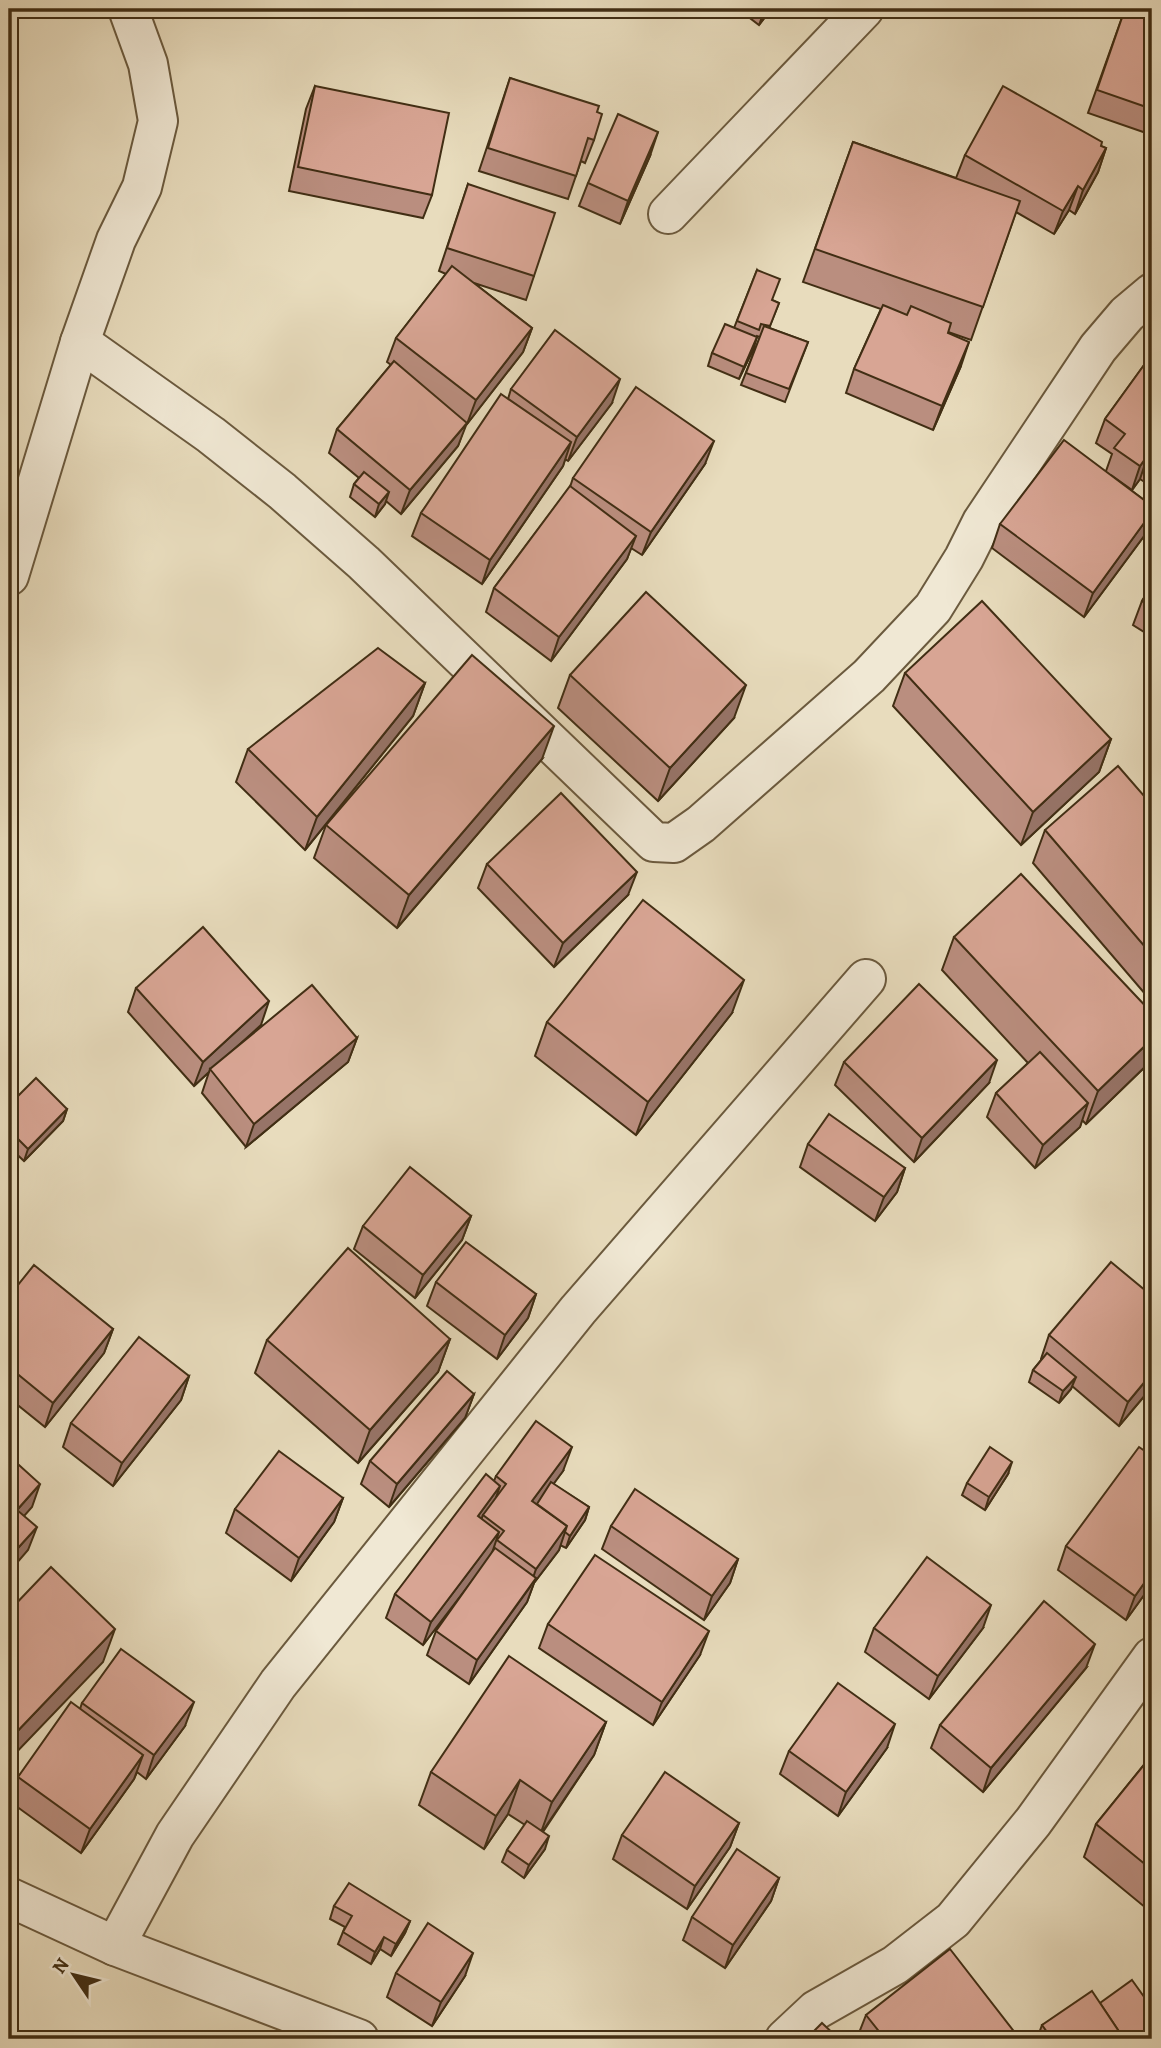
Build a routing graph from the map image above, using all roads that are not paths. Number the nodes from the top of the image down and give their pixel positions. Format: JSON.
{"nodes":[{"id":1,"x":128,"y":9,"type":"edge"},
{"id":2,"x":864,"y":9,"type":"edge"},
{"id":3,"x":668,"y":214,"type":"dead end"},
{"id":4,"x":1152,"y":293,"type":"edge"},
{"id":5,"x":80,"y":342,"type":"junction"},
{"id":6,"x":9,"y":576,"type":"edge"},
{"id":7,"x":866,"y":979,"type":"dead end"},
{"id":8,"x":1152,"y":1657,"type":"edge"},
{"id":9,"x":9,"y":1897,"type":"edge"},
{"id":10,"x":115,"y":1946,"type":"junction"},
{"id":11,"x":359,"y":2039,"type":"edge"},
{"id":12,"x":785,"y":2039,"type":"edge"}],
"edges":[{"from":1,"to":5,"type":"street"},
{"from":2,"to":3,"type":"street"},
{"from":4,"to":5,"type":"street"},
{"from":5,"to":6,"type":"street"},
{"from":7,"to":10,"type":"street"},
{"from":8,"to":12,"type":"street"},
{"from":9,"to":10,"type":"street"},
{"from":10,"to":11,"type":"street"}]}
